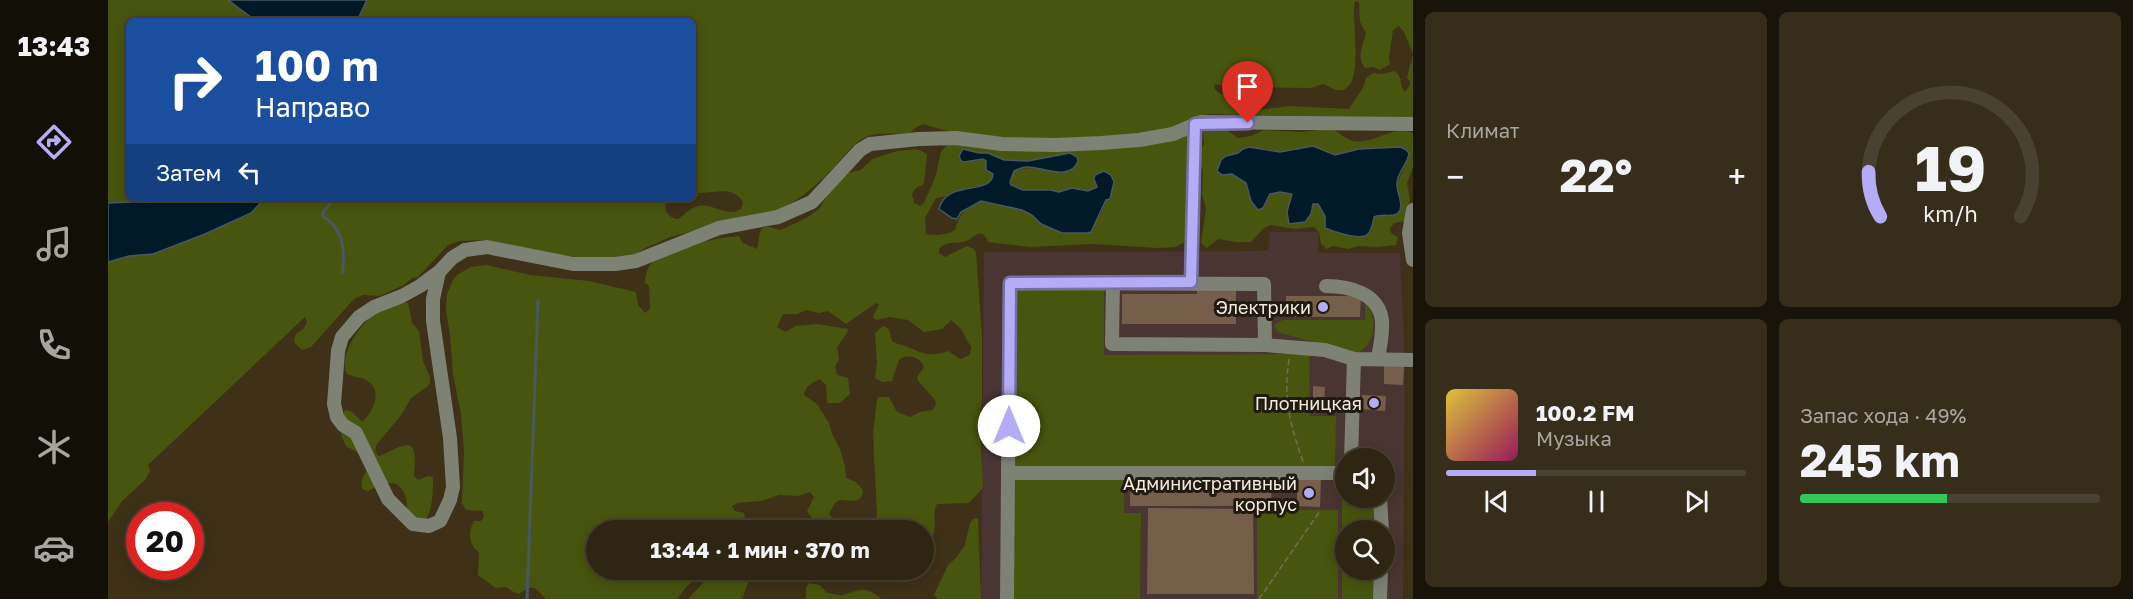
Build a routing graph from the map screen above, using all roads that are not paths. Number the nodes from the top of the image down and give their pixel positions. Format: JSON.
{"nodes":[{"id":1,"x":1195,"y":124,"type":"junction"},
{"id":2,"x":1413,"y":124,"type":"edge"},
{"id":3,"x":1413,"y":210,"type":"edge"},
{"id":4,"x":1413,"y":260,"type":"edge"},
{"id":5,"x":439,"y":272,"type":"junction"},
{"id":6,"x":1191,"y":282,"type":"junction"},
{"id":7,"x":1113,"y":283,"type":"junction"},
{"id":8,"x":1326,"y":286,"type":"dead end"},
{"id":9,"x":1265,"y":345,"type":"junction"},
{"id":10,"x":1354,"y":359,"type":"junction"},
{"id":11,"x":1378,"y":359,"type":"junction"},
{"id":12,"x":1413,"y":360,"type":"edge"},
{"id":13,"x":1352,"y":448,"type":"edge"},
{"id":14,"x":1008,"y":473,"type":"junction"},
{"id":15,"x":1335,"y":473,"type":"edge"},
{"id":16,"x":1381,"y":580,"type":"edge"},
{"id":17,"x":1007,"y":599,"type":"edge"},
{"id":18,"x":1380,"y":599,"type":"edge"}],
"edges":[{"from":1,"to":2,"type":"lane"},
{"from":1,"to":5,"type":"lane"},
{"from":1,"to":6,"type":"lane"},
{"from":3,"to":4,"type":"lane"},
{"from":5,"to":5,"type":"lane"},
{"from":6,"to":7,"type":"lane"},
{"from":6,"to":9,"type":"lane"},
{"from":7,"to":9,"type":"lane"},
{"from":7,"to":14,"type":"lane"},
{"from":8,"to":11,"type":"lane"},
{"from":9,"to":10,"type":"lane"},
{"from":10,"to":11,"type":"lane"},
{"from":10,"to":13,"type":"lane"},
{"from":11,"to":12,"type":"lane"},
{"from":14,"to":15,"type":"lane"},
{"from":14,"to":17,"type":"lane"},
{"from":16,"to":18,"type":"lane"}]}
